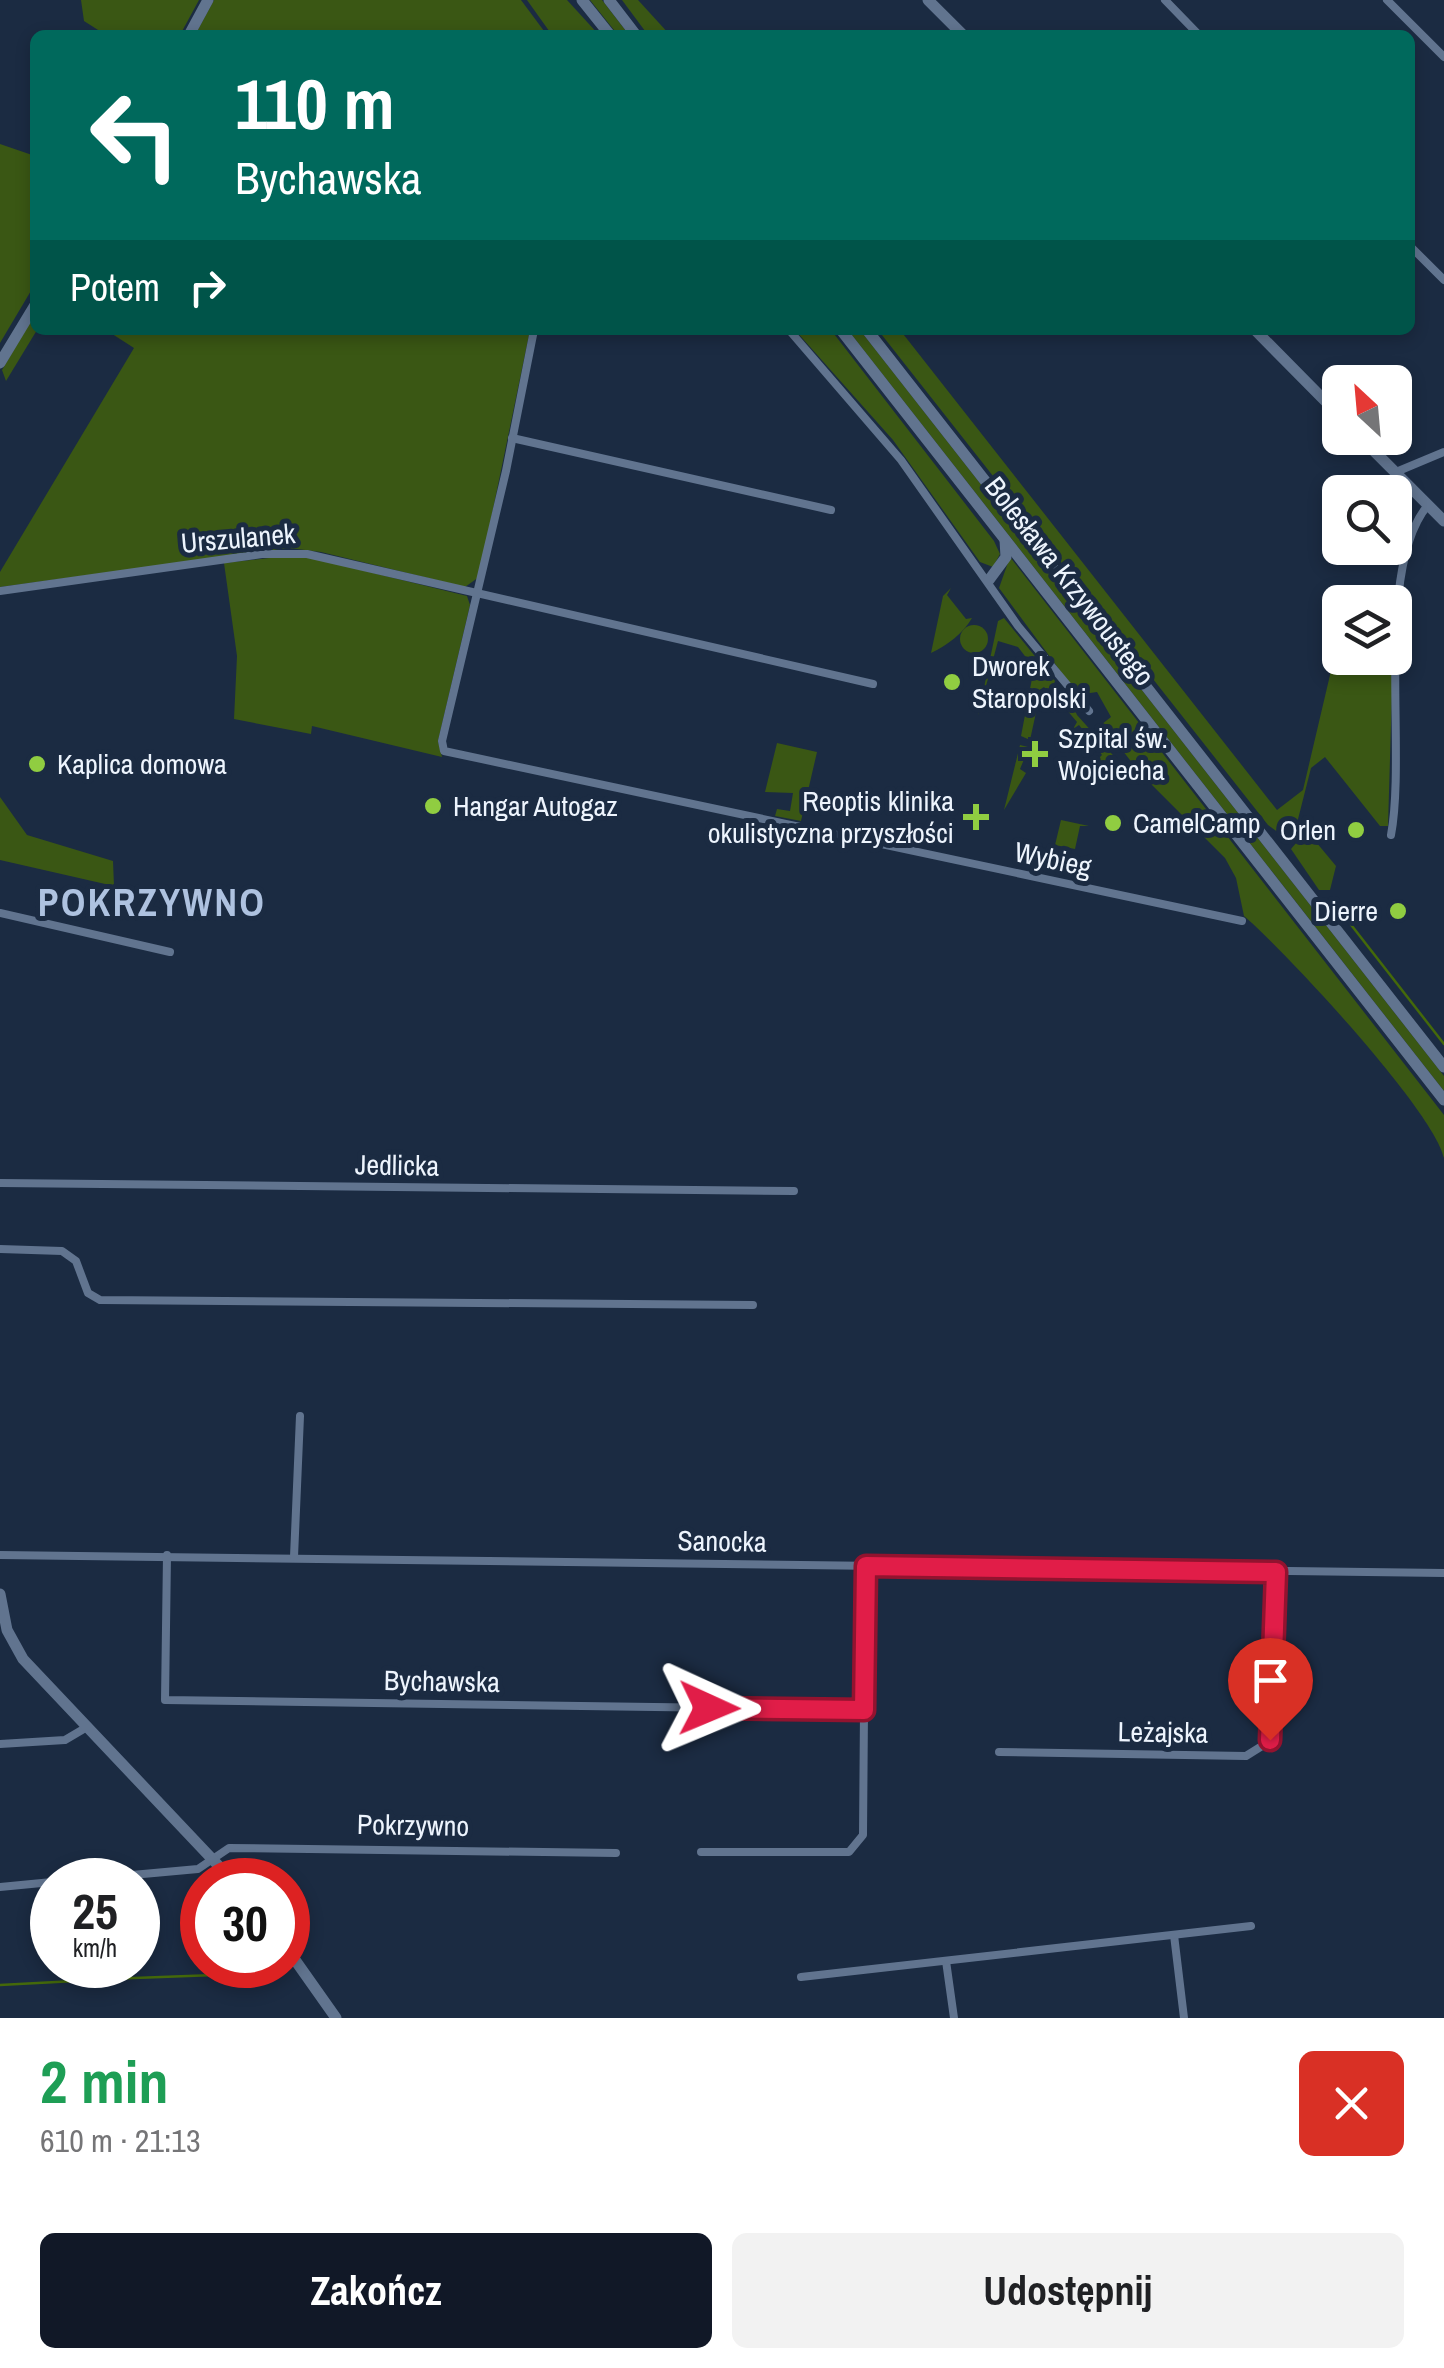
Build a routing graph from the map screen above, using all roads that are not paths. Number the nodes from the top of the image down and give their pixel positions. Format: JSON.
{"nodes":[{"id":1,"x":208,"y":0,"type":"edge"},
{"id":2,"x":582,"y":0,"type":"edge"},
{"id":3,"x":609,"y":0,"type":"edge"},
{"id":4,"x":928,"y":0,"type":"edge"},
{"id":5,"x":1165,"y":0,"type":"edge"},
{"id":6,"x":1387,"y":0,"type":"edge"},
{"id":7,"x":192,"y":30,"type":"edge"},
{"id":8,"x":606,"y":30,"type":"edge"},
{"id":9,"x":632,"y":30,"type":"edge"},
{"id":10,"x":958,"y":30,"type":"edge"},
{"id":11,"x":1194,"y":30,"type":"edge"},
{"id":12,"x":1444,"y":57,"type":"edge"},
{"id":13,"x":1415,"y":251,"type":"edge"},
{"id":14,"x":1444,"y":280,"type":"edge"},
{"id":15,"x":30,"y":313,"type":"edge"},
{"id":16,"x":533,"y":335,"type":"edge"},
{"id":17,"x":793,"y":335,"type":"edge"},
{"id":18,"x":845,"y":335,"type":"edge"},
{"id":19,"x":872,"y":335,"type":"edge"},
{"id":20,"x":1260,"y":335,"type":"edge"},
{"id":21,"x":0,"y":363,"type":"edge"},
{"id":22,"x":1322,"y":398,"type":"edge"},
{"id":23,"x":512,"y":438,"type":"junction"},
{"id":24,"x":1444,"y":452,"type":"edge"},
{"id":25,"x":1378,"y":455,"type":"edge"},
{"id":26,"x":1396,"y":472,"type":"junction"},
{"id":27,"x":1428,"y":505,"type":"junction"},
{"id":28,"x":831,"y":510,"type":"dead end"},
{"id":29,"x":1444,"y":520,"type":"edge"},
{"id":30,"x":1006,"y":540,"type":"junction"},
{"id":31,"x":989,"y":580,"type":"junction"},
{"id":32,"x":0,"y":591,"type":"edge"},
{"id":33,"x":477,"y":592,"type":"junction"},
{"id":34,"x":874,"y":684,"type":"dead end"},
{"id":35,"x":1089,"y":711,"type":"dead end"},
{"id":36,"x":1391,"y":835,"type":"dead end"},
{"id":37,"x":0,"y":913,"type":"edge"},
{"id":38,"x":1242,"y":921,"type":"dead end"},
{"id":39,"x":170,"y":952,"type":"dead end"},
{"id":40,"x":1444,"y":1067,"type":"edge"},
{"id":41,"x":1444,"y":1100,"type":"edge"},
{"id":42,"x":0,"y":1182,"type":"edge"},
{"id":43,"x":794,"y":1192,"type":"dead end"},
{"id":44,"x":0,"y":1249,"type":"edge"},
{"id":45,"x":753,"y":1306,"type":"dead end"},
{"id":46,"x":300,"y":1416,"type":"dead end"},
{"id":47,"x":0,"y":1555,"type":"edge"},
{"id":48,"x":167,"y":1555,"type":"junction"},
{"id":49,"x":294,"y":1557,"type":"junction"},
{"id":50,"x":866,"y":1566,"type":"junction"},
{"id":51,"x":1276,"y":1572,"type":"junction"},
{"id":52,"x":1444,"y":1573,"type":"edge"},
{"id":53,"x":0,"y":1594,"type":"edge"},
{"id":54,"x":864,"y":1710,"type":"junction"},
{"id":55,"x":87,"y":1727,"type":"junction"},
{"id":56,"x":0,"y":1744,"type":"edge"},
{"id":57,"x":1000,"y":1752,"type":"dead end"},
{"id":58,"x":701,"y":1852,"type":"dead end"},
{"id":59,"x":616,"y":1853,"type":"dead end"},
{"id":60,"x":212,"y":1858,"type":"edge"},
{"id":61,"x":214,"y":1858,"type":"edge"},
{"id":62,"x":30,"y":1884,"type":"edge"},
{"id":63,"x":0,"y":1887,"type":"edge"},
{"id":64,"x":1251,"y":1926,"type":"dead end"},
{"id":65,"x":1174,"y":1934,"type":"junction"},
{"id":66,"x":946,"y":1961,"type":"junction"},
{"id":67,"x":802,"y":1978,"type":"dead end"},
{"id":68,"x":310,"y":1981,"type":"edge"},
{"id":69,"x":336,"y":2018,"type":"edge"},
{"id":70,"x":954,"y":2018,"type":"edge"},
{"id":71,"x":1184,"y":2018,"type":"edge"}],
"edges":[{"from":1,"to":7,"type":"main road"},
{"from":2,"to":8,"type":"main road"},
{"from":3,"to":9,"type":"main road"},
{"from":4,"to":10,"type":"main road"},
{"from":5,"to":11,"type":"street"},
{"from":6,"to":12,"type":"street"},
{"from":13,"to":14,"type":"street"},
{"from":15,"to":21,"type":"main road"},
{"from":16,"to":23,"type":"street"},
{"from":17,"to":31,"type":"street"},
{"from":18,"to":30,"type":"main road","name":"Bolesława Krzywoustego"},
{"from":19,"to":40,"type":"main road","name":"Bolesława Krzywoustego"},
{"from":20,"to":22,"type":"main road"},
{"from":23,"to":28,"type":"street"},
{"from":23,"to":33,"type":"street"},
{"from":24,"to":26,"type":"street"},
{"from":25,"to":26,"type":"main road"},
{"from":26,"to":27,"type":"main road"},
{"from":27,"to":29,"type":"main road"},
{"from":27,"to":36,"type":"street"},
{"from":30,"to":31,"type":"main road"},
{"from":30,"to":41,"type":"main road","name":"Bolesława Krzywoustego"},
{"from":31,"to":35,"type":"street"},
{"from":32,"to":33,"type":"street","name":"Urszulanek"},
{"from":33,"to":34,"type":"street","name":"Urszulanek"},
{"from":33,"to":38,"type":"street","name":"Wybieg"},
{"from":37,"to":39,"type":"street"},
{"from":42,"to":43,"type":"street","name":"Jedlicka"},
{"from":44,"to":45,"type":"street"},
{"from":46,"to":49,"type":"street"},
{"from":47,"to":48,"type":"street","name":"Sanocka"},
{"from":48,"to":49,"type":"street","name":"Sanocka"},
{"from":48,"to":54,"type":"street","name":"Bychawska"},
{"from":49,"to":50,"type":"street","name":"Sanocka"},
{"from":50,"to":51,"type":"street","name":"Sanocka"},
{"from":50,"to":54,"type":"street"},
{"from":51,"to":52,"type":"street","name":"Sanocka"},
{"from":51,"to":57,"type":"street","name":"Leżajska"},
{"from":53,"to":55,"type":"main road"},
{"from":54,"to":58,"type":"street"},
{"from":55,"to":56,"type":"street"},
{"from":55,"to":60,"type":"main road"},
{"from":59,"to":61,"type":"street","name":"Pokrzywno"},
{"from":62,"to":63,"type":"street"},
{"from":64,"to":65,"type":"street"},
{"from":65,"to":66,"type":"street"},
{"from":65,"to":71,"type":"street"},
{"from":66,"to":67,"type":"street"},
{"from":66,"to":70,"type":"street"},
{"from":68,"to":69,"type":"main road"}]}
